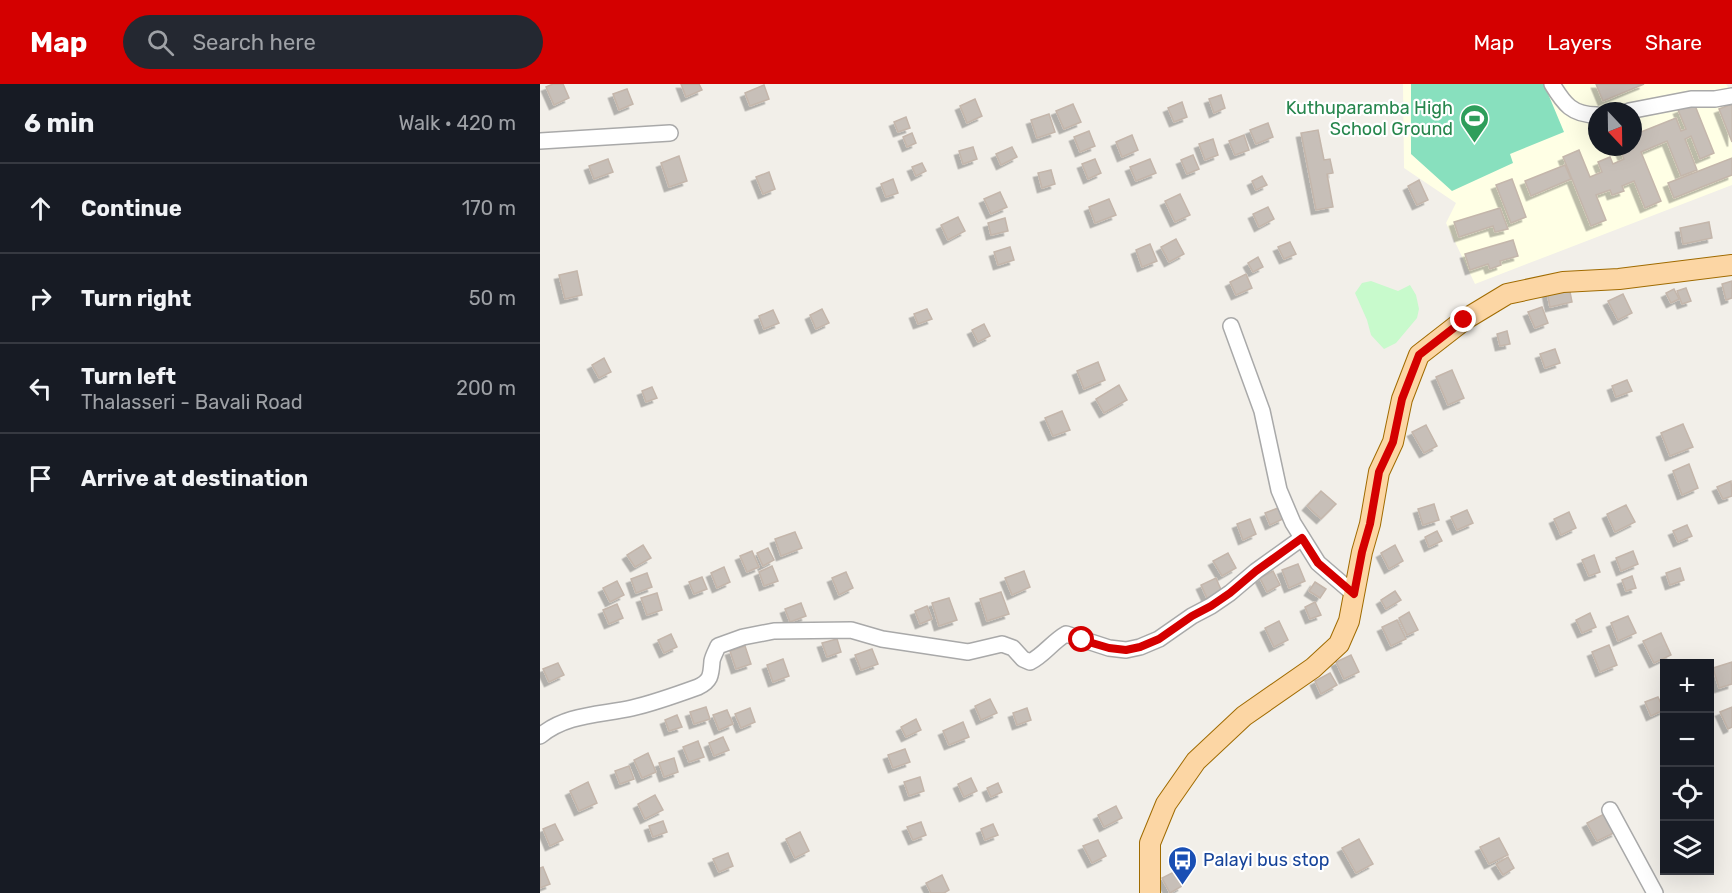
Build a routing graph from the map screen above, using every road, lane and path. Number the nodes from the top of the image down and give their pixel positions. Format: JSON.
{"nodes":[{"id":1,"x":1552,"y":84,"type":"edge"},
{"id":2,"x":1732,"y":96,"type":"edge"},
{"id":3,"x":1642,"y":108,"type":"edge"},
{"id":4,"x":1588,"y":115,"type":"edge"},
{"id":5,"x":670,"y":133,"type":"dead end"},
{"id":6,"x":540,"y":141,"type":"edge"},
{"id":7,"x":1732,"y":265,"type":"edge"},
{"id":8,"x":1231,"y":326,"type":"dead end"},
{"id":9,"x":1302,"y":538,"type":"junction"},
{"id":10,"x":1354,"y":594,"type":"junction"},
{"id":11,"x":540,"y":736,"type":"edge"},
{"id":12,"x":1610,"y":810,"type":"dead end"},
{"id":13,"x":1150,"y":893,"type":"edge"},
{"id":14,"x":1655,"y":893,"type":"edge"}],
"edges":[{"from":1,"to":4,"type":"street"},
{"from":2,"to":3,"type":"street"},
{"from":5,"to":6,"type":"street"},
{"from":7,"to":10,"type":"main road"},
{"from":8,"to":9,"type":"street"},
{"from":9,"to":10,"type":"street"},
{"from":9,"to":11,"type":"street"},
{"from":10,"to":13,"type":"main road"},
{"from":12,"to":14,"type":"street"}]}
